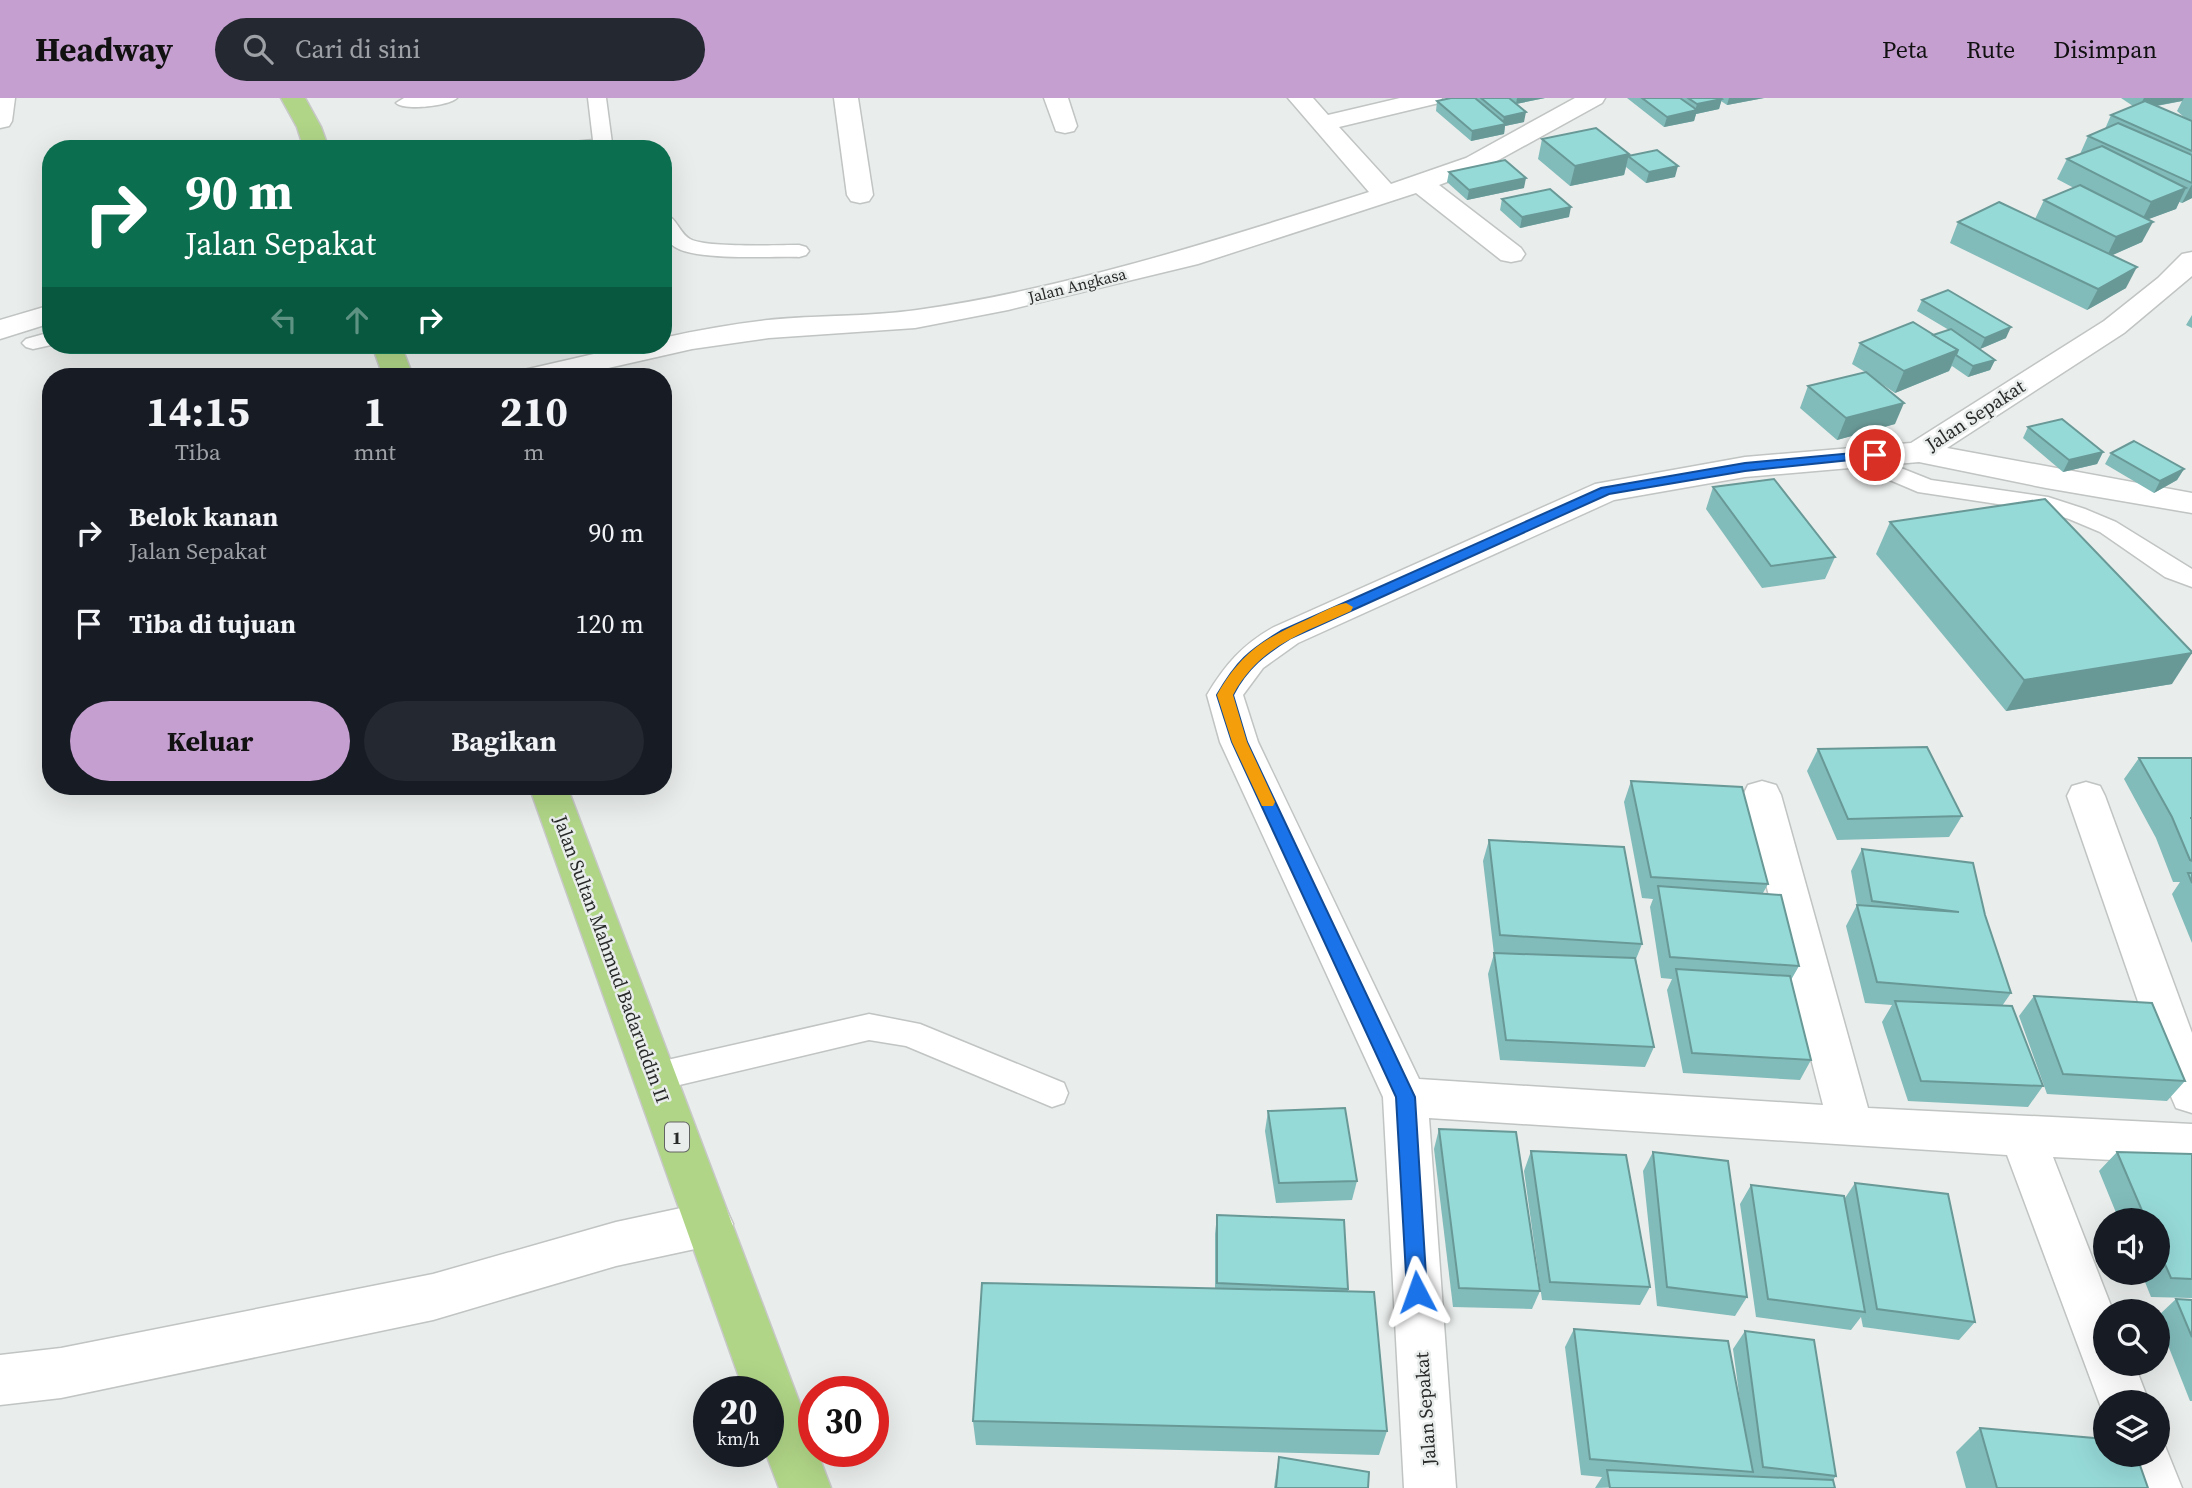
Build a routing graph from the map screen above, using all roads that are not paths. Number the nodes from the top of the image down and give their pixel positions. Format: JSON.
{"nodes":[{"id":1,"x":3,"y":98,"type":"edge"},
{"id":2,"x":293,"y":98,"type":"edge"},
{"id":3,"x":448,"y":98,"type":"edge"},
{"id":4,"x":597,"y":98,"type":"edge"},
{"id":5,"x":846,"y":98,"type":"edge"},
{"id":6,"x":1056,"y":98,"type":"edge"},
{"id":7,"x":1300,"y":98,"type":"edge"},
{"id":8,"x":1430,"y":98,"type":"edge"},
{"id":9,"x":1592,"y":98,"type":"edge"},
{"id":10,"x":405,"y":103,"type":"dead end"},
{"id":11,"x":0,"y":121,"type":"edge"},
{"id":12,"x":1321,"y":124,"type":"junction"},
{"id":13,"x":1065,"y":126,"type":"dead end"},
{"id":14,"x":314,"y":140,"type":"edge"},
{"id":15,"x":604,"y":140,"type":"edge"},
{"id":16,"x":1420,"y":183,"type":"junction"},
{"id":17,"x":860,"y":195,"type":"dead end"},
{"id":18,"x":1386,"y":195,"type":"junction"},
{"id":19,"x":672,"y":230,"type":"edge"},
{"id":20,"x":799,"y":251,"type":"dead end"},
{"id":21,"x":1511,"y":254,"type":"dead end"},
{"id":22,"x":2192,"y":260,"type":"edge"},
{"id":23,"x":42,"y":316,"type":"edge"},
{"id":24,"x":0,"y":330,"type":"edge"},
{"id":25,"x":672,"y":345,"type":"edge"},
{"id":26,"x":631,"y":354,"type":"edge"},
{"id":27,"x":570,"y":368,"type":"edge"},
{"id":28,"x":1919,"y":452,"type":"junction"},
{"id":29,"x":1853,"y":456,"type":"junction"},
{"id":30,"x":2192,"y":503,"type":"edge"},
{"id":31,"x":2192,"y":579,"type":"edge"},
{"id":32,"x":551,"y":795,"type":"edge"},
{"id":33,"x":1762,"y":795,"type":"dead end"},
{"id":34,"x":2086,"y":796,"type":"dead end"},
{"id":35,"x":654,"y":1077,"type":"junction"},
{"id":36,"x":1052,"y":1093,"type":"dead end"},
{"id":37,"x":2192,"y":1094,"type":"edge"},
{"id":38,"x":1405,"y":1097,"type":"junction"},
{"id":39,"x":1851,"y":1127,"type":"junction"},
{"id":40,"x":2022,"y":1135,"type":"junction"},
{"id":41,"x":2192,"y":1144,"type":"edge"},
{"id":42,"x":709,"y":1224,"type":"junction"},
{"id":43,"x":2093,"y":1322,"type":"edge"},
{"id":44,"x":0,"y":1380,"type":"edge"},
{"id":45,"x":2148,"y":1467,"type":"edge"},
{"id":46,"x":805,"y":1488,"type":"edge"},
{"id":47,"x":1430,"y":1488,"type":"edge"},
{"id":48,"x":2156,"y":1488,"type":"edge"}],
"edges":[{"from":1,"to":11,"type":"street"},
{"from":2,"to":14,"type":"highway"},
{"from":3,"to":10,"type":"lane"},
{"from":4,"to":15,"type":"lane"},
{"from":5,"to":17,"type":"street"},
{"from":6,"to":13,"type":"street"},
{"from":7,"to":12,"type":"street"},
{"from":8,"to":12,"type":"street"},
{"from":9,"to":16,"type":"street","name":"Jalan Angkasa"},
{"from":12,"to":18,"type":"street"},
{"from":16,"to":18,"type":"street","name":"Jalan Angkasa"},
{"from":16,"to":21,"type":"street"},
{"from":18,"to":25,"type":"street","name":"Jalan Angkasa"},
{"from":19,"to":20,"type":"lane"},
{"from":22,"to":28,"type":"street","name":"Jalan Sepakat"},
{"from":23,"to":24,"type":"street"},
{"from":26,"to":27,"type":"street","name":"Jalan Angkasa"},
{"from":28,"to":29,"type":"street","name":"Jalan Sepakat"},
{"from":28,"to":30,"type":"street"},
{"from":29,"to":31,"type":"lane"},
{"from":29,"to":38,"type":"street","name":"Jalan Sepakat"},
{"from":32,"to":35,"type":"highway","name":"Jalan Sultan Mahmud Badaruddin II","number":"1"},
{"from":33,"to":39,"type":"street"},
{"from":34,"to":37,"type":"street"},
{"from":35,"to":36,"type":"lane"},
{"from":35,"to":42,"type":"highway","name":"Jalan Sultan Mahmud Badaruddin II","number":"1"},
{"from":38,"to":39,"type":"street"},
{"from":38,"to":47,"type":"street","name":"Jalan Sepakat"},
{"from":39,"to":40,"type":"street"},
{"from":40,"to":41,"type":"street"},
{"from":40,"to":43,"type":"street"},
{"from":42,"to":44,"type":"street"},
{"from":42,"to":46,"type":"highway","name":"Jalan Sultan Mahmud Badaruddin II","number":"1"},
{"from":45,"to":48,"type":"street"}]}
